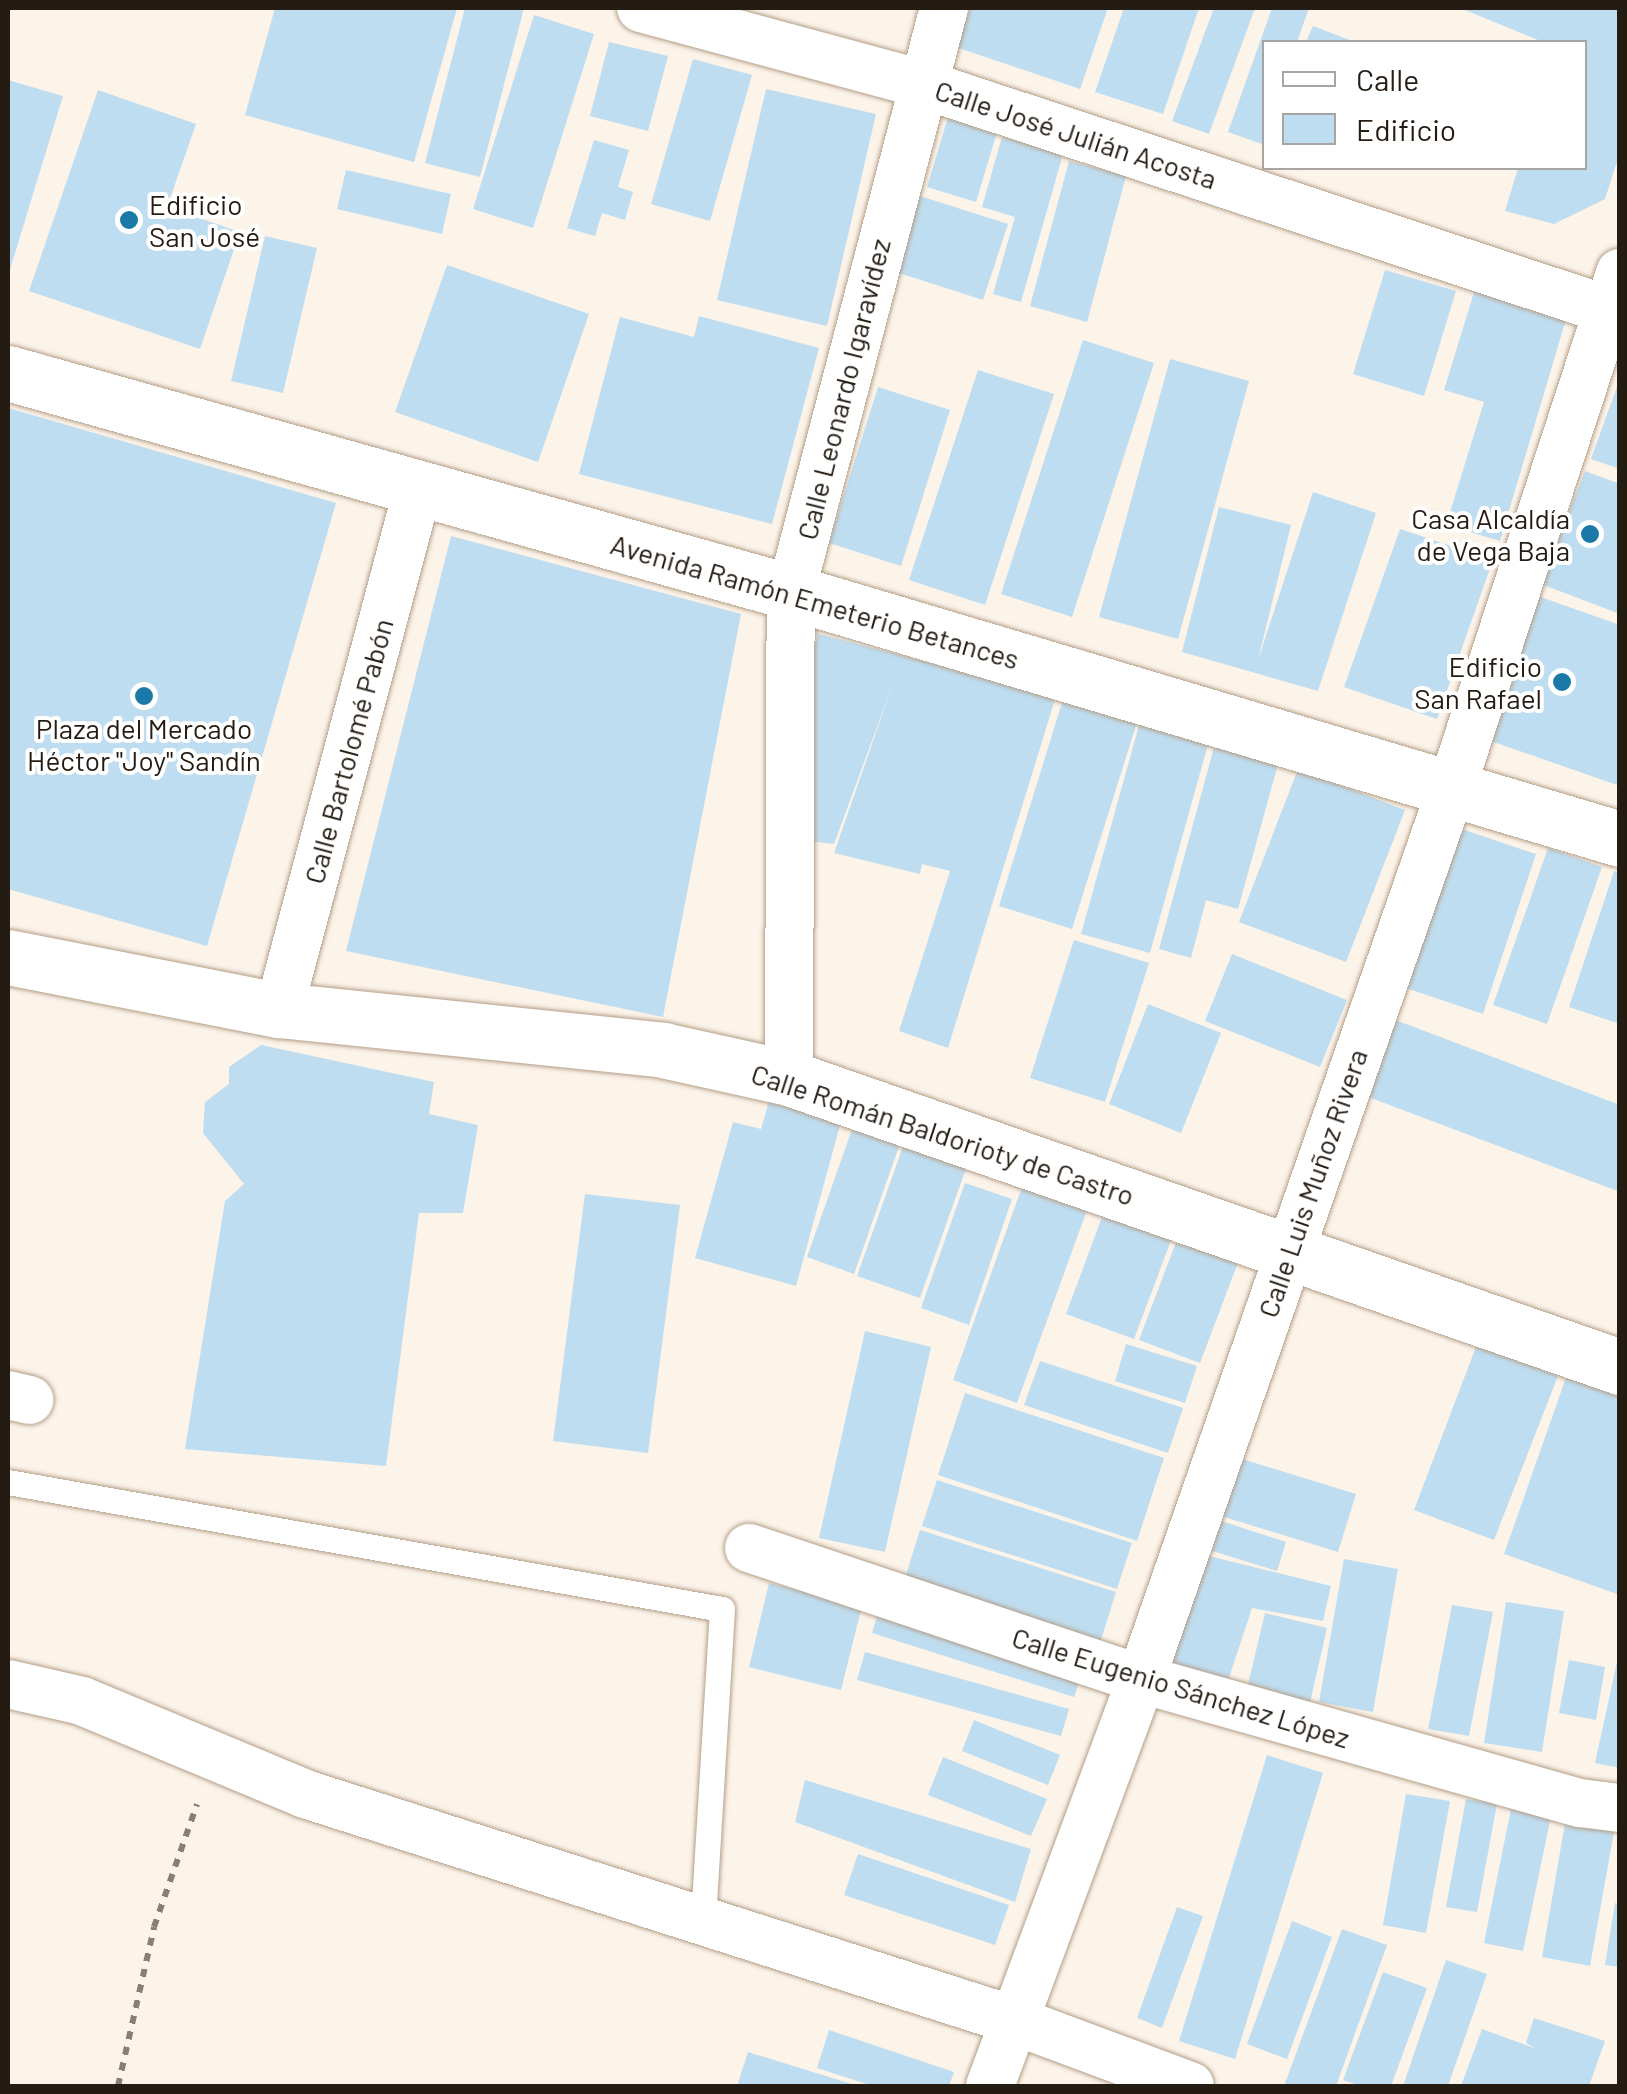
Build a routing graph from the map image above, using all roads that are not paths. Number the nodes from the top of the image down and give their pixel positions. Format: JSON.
{"nodes":[{"id":1,"x":641,"y":8,"type":"edge"},
{"id":2,"x":944,"y":8,"type":"edge"},
{"id":3,"x":922,"y":84,"type":"junction"},
{"id":4,"x":1616,"y":299,"type":"edge"},
{"id":5,"x":8,"y":373,"type":"edge"},
{"id":6,"x":418,"y":492,"type":"junction"},
{"id":7,"x":791,"y":592,"type":"junction"},
{"id":8,"x":1452,"y":787,"type":"junction"},
{"id":9,"x":1620,"y":840,"type":"edge"},
{"id":10,"x":8,"y":957,"type":"edge"},
{"id":11,"x":279,"y":1010,"type":"junction"},
{"id":12,"x":790,"y":1078,"type":"junction"},
{"id":13,"x":1288,"y":1249,"type":"junction"},
{"id":14,"x":1620,"y":1367,"type":"edge"},
{"id":15,"x":8,"y":1482,"type":"edge"},
{"id":16,"x":748,"y":1548,"type":"dead end"},
{"id":17,"x":1140,"y":1679,"type":"junction"},
{"id":18,"x":8,"y":1684,"type":"edge"},
{"id":19,"x":1620,"y":1808,"type":"edge"},
{"id":20,"x":703,"y":1923,"type":"junction"},
{"id":21,"x":1010,"y":2020,"type":"junction"},
{"id":22,"x":990,"y":2086,"type":"edge"},
{"id":23,"x":1190,"y":2086,"type":"edge"}],
"edges":[{"from":1,"to":3,"type":"street","name":"Calle José Julián Acosta"},
{"from":2,"to":3,"type":"street","name":"Calle Leonardo Igaravídez"},
{"from":3,"to":4,"type":"street","name":"Calle José Julián Acosta"},
{"from":3,"to":7,"type":"street","name":"Calle Leonardo Igaravídez"},
{"from":4,"to":8,"type":"street","name":"Calle Luis Muñoz Rivera"},
{"from":5,"to":6,"type":"street","name":"Avenida Ramón Emeterio Betances"},
{"from":6,"to":7,"type":"street","name":"Avenida Ramón Emeterio Betances"},
{"from":6,"to":11,"type":"street","name":"Calle Bartolomé Pabón"},
{"from":7,"to":8,"type":"street","name":"Avenida Ramón Emeterio Betances"},
{"from":7,"to":12,"type":"street","name":"Calle Leonardo Igaravídez"},
{"from":8,"to":9,"type":"street","name":"Avenida Ramón Emeterio Betances"},
{"from":8,"to":13,"type":"street","name":"Calle Luis Muñoz Rivera"},
{"from":10,"to":11,"type":"street","name":"Calle Román Baldorioty de Castro"},
{"from":11,"to":12,"type":"street","name":"Calle Román Baldorioty de Castro"},
{"from":12,"to":13,"type":"street","name":"Calle Román Baldorioty de Castro"},
{"from":13,"to":14,"type":"street","name":"Calle Román Baldorioty de Castro"},
{"from":13,"to":17,"type":"street","name":"Calle Luis Muñoz Rivera"},
{"from":15,"to":20,"type":"lane"},
{"from":16,"to":17,"type":"street","name":"Calle Eugenio Sánchez López"},
{"from":17,"to":19,"type":"street","name":"Calle Eugenio Sánchez López"},
{"from":17,"to":21,"type":"street","name":"Calle Luis Muñoz Rivera"},
{"from":18,"to":20,"type":"street"},
{"from":20,"to":21,"type":"street"},
{"from":21,"to":22,"type":"street","name":"Calle Luis Muñoz Rivera"},
{"from":21,"to":23,"type":"street"}]}
